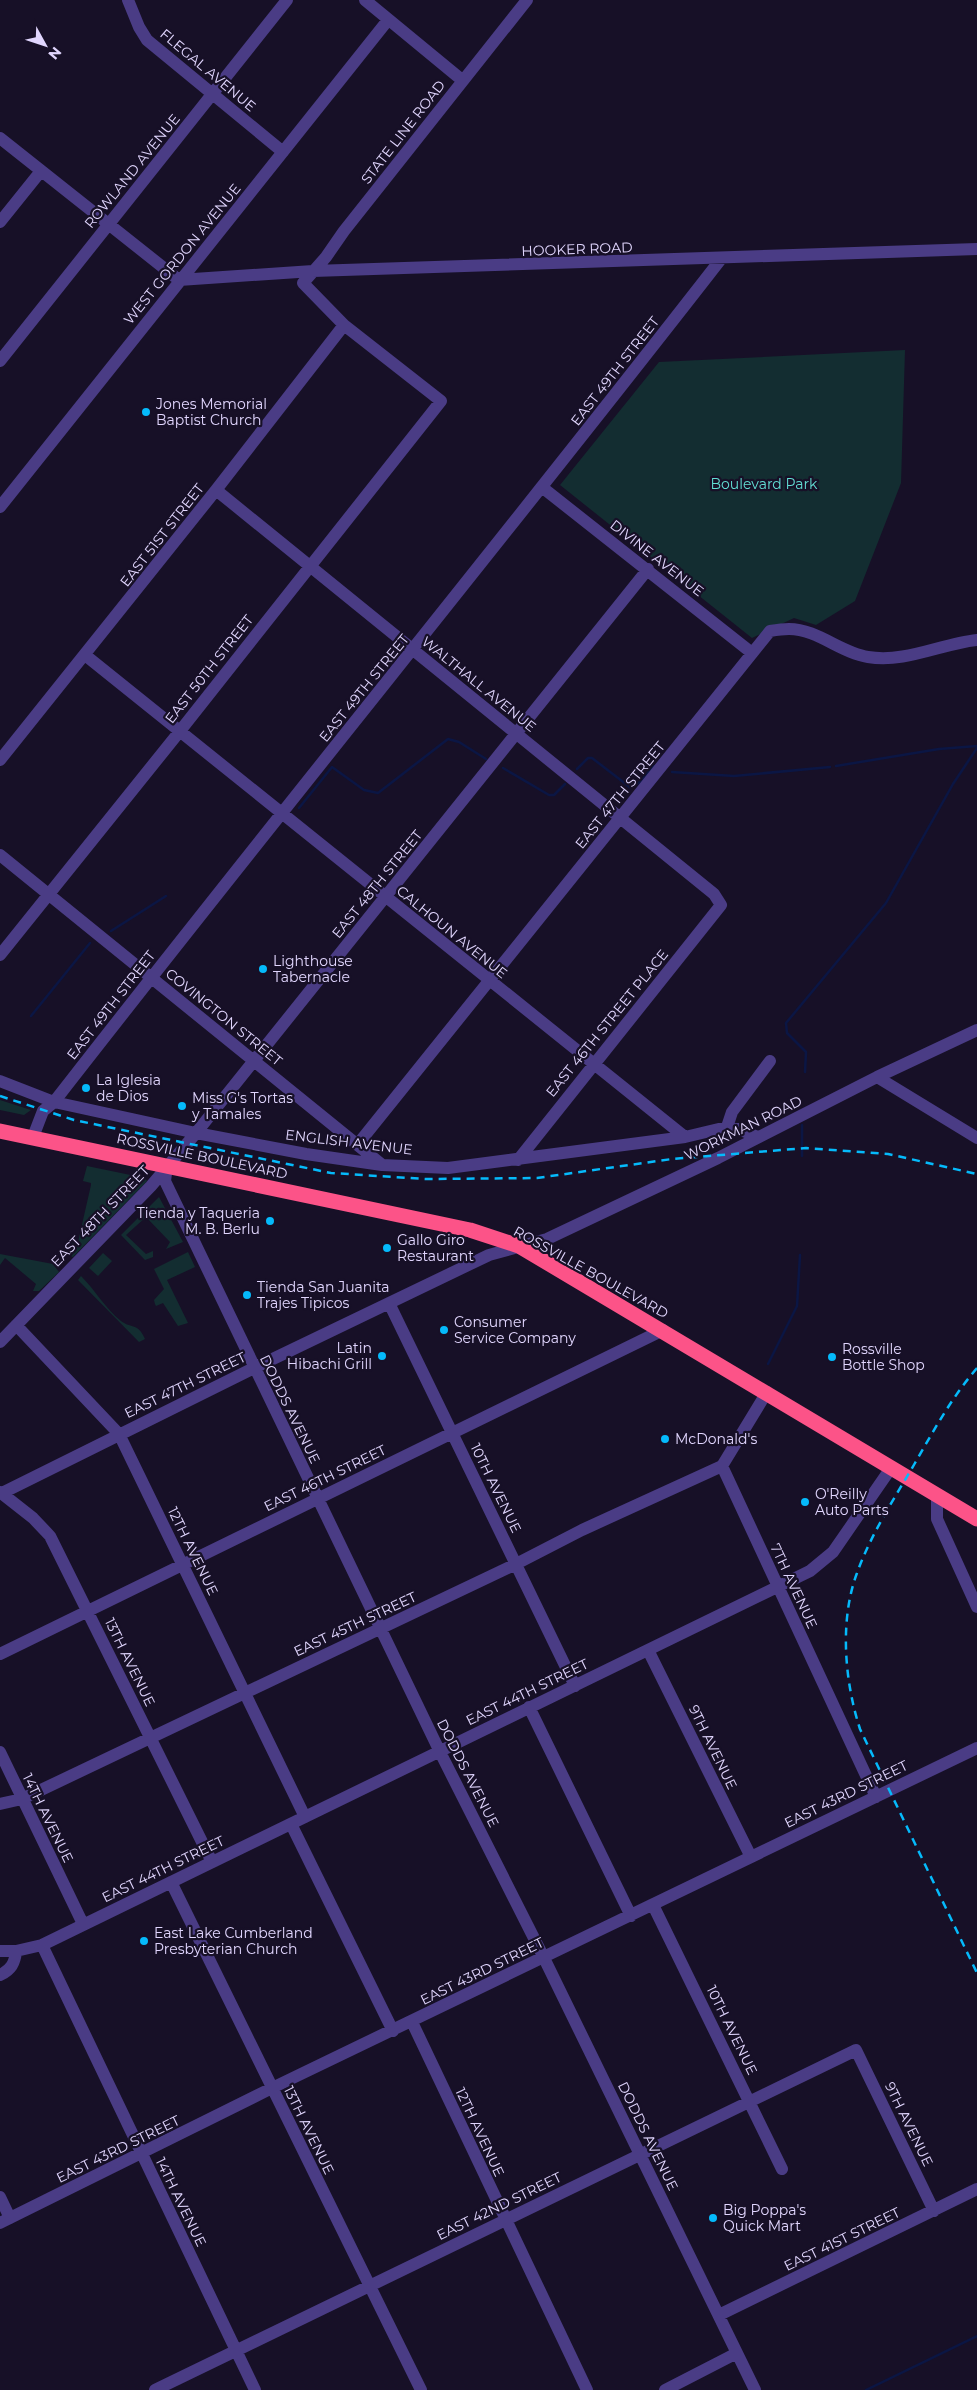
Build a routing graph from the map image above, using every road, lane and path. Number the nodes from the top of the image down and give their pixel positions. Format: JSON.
{"nodes":[{"id":1,"x":128,"y":0,"type":"edge"},
{"id":2,"x":287,"y":0,"type":"edge"},
{"id":3,"x":527,"y":0,"type":"edge"},
{"id":4,"x":373,"y":2,"type":"edge"},
{"id":5,"x":388,"y":20,"type":"junction"},
{"id":6,"x":462,"y":80,"type":"junction"},
{"id":7,"x":212,"y":94,"type":"junction"},
{"id":8,"x":0,"y":138,"type":"edge"},
{"id":9,"x":283,"y":152,"type":"junction"},
{"id":10,"x":41,"y":171,"type":"junction"},
{"id":11,"x":0,"y":222,"type":"edge"},
{"id":12,"x":108,"y":224,"type":"junction"},
{"id":13,"x":977,"y":250,"type":"edge"},
{"id":14,"x":722,"y":259,"type":"junction"},
{"id":15,"x":313,"y":271,"type":"junction"},
{"id":16,"x":179,"y":280,"type":"junction"},
{"id":17,"x":344,"y":325,"type":"junction"},
{"id":18,"x":0,"y":361,"type":"edge"},
{"id":19,"x":543,"y":488,"type":"junction"},
{"id":20,"x":216,"y":490,"type":"junction"},
{"id":21,"x":0,"y":507,"type":"edge"},
{"id":22,"x":310,"y":565,"type":"junction"},
{"id":23,"x":648,"y":569,"type":"junction"},
{"id":24,"x":977,"y":640,"type":"edge"},
{"id":25,"x":413,"y":650,"type":"junction"},
{"id":26,"x":752,"y":653,"type":"junction"},
{"id":27,"x":85,"y":656,"type":"junction"},
{"id":28,"x":180,"y":731,"type":"junction"},
{"id":29,"x":516,"y":734,"type":"junction"},
{"id":30,"x":0,"y":760,"type":"edge"},
{"id":31,"x":281,"y":814,"type":"junction"},
{"id":32,"x":621,"y":818,"type":"junction"},
{"id":33,"x":0,"y":855,"type":"edge"},
{"id":34,"x":49,"y":894,"type":"junction"},
{"id":35,"x":386,"y":898,"type":"junction"},
{"id":36,"x":721,"y":905,"type":"joint"},
{"id":37,"x":0,"y":955,"type":"edge"},
{"id":38,"x":151,"y":977,"type":"junction"},
{"id":39,"x":490,"y":981,"type":"junction"},
{"id":40,"x":977,"y":1030,"type":"edge"},
{"id":41,"x":255,"y":1060,"type":"junction"},
{"id":42,"x":770,"y":1061,"type":"dead end"},
{"id":43,"x":593,"y":1064,"type":"junction"},
{"id":44,"x":877,"y":1077,"type":"junction"},
{"id":45,"x":0,"y":1081,"type":"edge"},
{"id":46,"x":54,"y":1102,"type":"junction"},
{"id":47,"x":727,"y":1127,"type":"junction"},
{"id":48,"x":0,"y":1131,"type":"edge"},
{"id":49,"x":196,"y":1133,"type":"junction"},
{"id":50,"x":685,"y":1137,"type":"junction"},
{"id":51,"x":758,"y":1137,"type":"junction"},
{"id":52,"x":33,"y":1138,"type":"junction"},
{"id":53,"x":977,"y":1138,"type":"edge"},
{"id":54,"x":358,"y":1144,"type":"junction"},
{"id":55,"x":518,"y":1160,"type":"junction"},
{"id":56,"x":382,"y":1164,"type":"junction"},
{"id":57,"x":167,"y":1166,"type":"junction"},
{"id":58,"x":519,"y":1246,"type":"junction"},
{"id":59,"x":389,"y":1303,"type":"junction"},
{"id":60,"x":16,"y":1326,"type":"junction"},
{"id":61,"x":663,"y":1330,"type":"junction"},
{"id":62,"x":0,"y":1342,"type":"edge"},
{"id":63,"x":254,"y":1368,"type":"junction"},
{"id":64,"x":767,"y":1392,"type":"junction"},
{"id":65,"x":453,"y":1433,"type":"junction"},
{"id":66,"x":119,"y":1434,"type":"junction"},
{"id":67,"x":722,"y":1466,"type":"junction"},
{"id":68,"x":891,"y":1468,"type":"junction"},
{"id":69,"x":1,"y":1492,"type":"edge"},
{"id":70,"x":937,"y":1495,"type":"junction"},
{"id":71,"x":317,"y":1498,"type":"junction"},
{"id":72,"x":977,"y":1519,"type":"edge"},
{"id":73,"x":182,"y":1564,"type":"junction"},
{"id":74,"x":516,"y":1564,"type":"junction"},
{"id":75,"x":778,"y":1587,"type":"junction"},
{"id":76,"x":977,"y":1607,"type":"edge"},
{"id":77,"x":88,"y":1610,"type":"junction"},
{"id":78,"x":382,"y":1629,"type":"junction"},
{"id":79,"x":648,"y":1650,"type":"junction"},
{"id":80,"x":0,"y":1654,"type":"edge"},
{"id":81,"x":575,"y":1686,"type":"junction"},
{"id":82,"x":245,"y":1693,"type":"junction"},
{"id":83,"x":529,"y":1706,"type":"junction"},
{"id":84,"x":150,"y":1740,"type":"junction"},
{"id":85,"x":977,"y":1748,"type":"edge"},
{"id":86,"x":0,"y":1752,"type":"edge"},
{"id":87,"x":440,"y":1752,"type":"junction"},
{"id":88,"x":876,"y":1797,"type":"junction"},
{"id":89,"x":22,"y":1799,"type":"junction"},
{"id":90,"x":0,"y":1804,"type":"edge"},
{"id":91,"x":304,"y":1817,"type":"junction"},
{"id":92,"x":291,"y":1824,"type":"junction"},
{"id":93,"x":751,"y":1857,"type":"junction"},
{"id":94,"x":212,"y":1862,"type":"junction"},
{"id":95,"x":171,"y":1882,"type":"junction"},
{"id":96,"x":653,"y":1905,"type":"junction"},
{"id":97,"x":632,"y":1916,"type":"junction"},
{"id":98,"x":83,"y":1924,"type":"junction"},
{"id":99,"x":42,"y":1945,"type":"junction"},
{"id":100,"x":0,"y":1951,"type":"edge"},
{"id":101,"x":16,"y":1951,"type":"junction"},
{"id":102,"x":544,"y":1958,"type":"junction"},
{"id":103,"x":0,"y":1975,"type":"edge"},
{"id":104,"x":412,"y":2022,"type":"junction"},
{"id":105,"x":393,"y":2030,"type":"junction"},
{"id":106,"x":856,"y":2050,"type":"joint"},
{"id":107,"x":272,"y":2088,"type":"junction"},
{"id":108,"x":750,"y":2102,"type":"junction"},
{"id":109,"x":142,"y":2154,"type":"junction"},
{"id":110,"x":641,"y":2154,"type":"junction"},
{"id":111,"x":782,"y":2170,"type":"dead end"},
{"id":112,"x":977,"y":2189,"type":"edge"},
{"id":113,"x":0,"y":2197,"type":"edge"},
{"id":114,"x":934,"y":2211,"type":"junction"},
{"id":115,"x":5,"y":2220,"type":"edge"},
{"id":116,"x":506,"y":2220,"type":"junction"},
{"id":117,"x":370,"y":2286,"type":"junction"},
{"id":118,"x":719,"y":2315,"type":"junction"},
{"id":119,"x":236,"y":2350,"type":"junction"},
{"id":120,"x":737,"y":2353,"type":"junction"},
{"id":121,"x":155,"y":2390,"type":"edge"},
{"id":122,"x":255,"y":2390,"type":"edge"},
{"id":123,"x":421,"y":2390,"type":"edge"},
{"id":124,"x":587,"y":2390,"type":"edge"},
{"id":125,"x":665,"y":2390,"type":"edge"},
{"id":126,"x":755,"y":2390,"type":"edge"}],
"edges":[{"from":1,"to":7,"type":"street","name":"FLEGAL AVENUE"},
{"from":2,"to":7,"type":"street","name":"ROWLAND AVENUE"},
{"from":3,"to":6,"type":"street","name":"STATE LINE ROAD"},
{"from":4,"to":5,"type":"street"},
{"from":5,"to":6,"type":"street"},
{"from":5,"to":9,"type":"street","name":"WEST GORDON AVENUE"},
{"from":6,"to":15,"type":"street","name":"STATE LINE ROAD"},
{"from":7,"to":9,"type":"street","name":"FLEGAL AVENUE"},
{"from":7,"to":12,"type":"street","name":"ROWLAND AVENUE"},
{"from":8,"to":10,"type":"street"},
{"from":9,"to":16,"type":"street","name":"WEST GORDON AVENUE"},
{"from":10,"to":11,"type":"street"},
{"from":10,"to":12,"type":"street"},
{"from":12,"to":16,"type":"street"},
{"from":12,"to":18,"type":"street","name":"ROWLAND AVENUE"},
{"from":13,"to":14,"type":"street","name":"HOOKER ROAD"},
{"from":14,"to":15,"type":"street","name":"HOOKER ROAD"},
{"from":14,"to":19,"type":"street","name":"EAST 49TH STREET"},
{"from":15,"to":16,"type":"street","name":"HOOKER ROAD"},
{"from":15,"to":17,"type":"street","name":"STATE LINE ROAD"},
{"from":16,"to":21,"type":"street","name":"WEST GORDON AVENUE"},
{"from":17,"to":20,"type":"street","name":"EAST 51ST STREET"},
{"from":17,"to":22,"type":"street","name":"EAST 50TH STREET"},
{"from":19,"to":23,"type":"street","name":"DIVINE AVENUE"},
{"from":19,"to":25,"type":"street","name":"EAST 49TH STREET"},
{"from":20,"to":22,"type":"street","name":"WALTHALL AVENUE"},
{"from":20,"to":27,"type":"street","name":"EAST 51ST STREET"},
{"from":22,"to":25,"type":"street","name":"WALTHALL AVENUE"},
{"from":22,"to":28,"type":"street","name":"EAST 50TH STREET"},
{"from":23,"to":26,"type":"street","name":"DIVINE AVENUE"},
{"from":23,"to":29,"type":"street","name":"EAST 48TH STREET"},
{"from":24,"to":26,"type":"street","name":"EAST 47TH STREET"},
{"from":25,"to":29,"type":"street","name":"WALTHALL AVENUE"},
{"from":25,"to":31,"type":"street","name":"EAST 49TH STREET"},
{"from":26,"to":32,"type":"street","name":"EAST 47TH STREET"},
{"from":27,"to":28,"type":"street","name":"CALHOUN AVENUE"},
{"from":27,"to":30,"type":"street","name":"EAST 51ST STREET"},
{"from":28,"to":31,"type":"street","name":"CALHOUN AVENUE"},
{"from":28,"to":34,"type":"street","name":"EAST 50TH STREET"},
{"from":29,"to":32,"type":"street","name":"WALTHALL AVENUE"},
{"from":29,"to":35,"type":"street","name":"EAST 48TH STREET"},
{"from":31,"to":35,"type":"street","name":"CALHOUN AVENUE"},
{"from":31,"to":38,"type":"street","name":"EAST 49TH STREET"},
{"from":32,"to":36,"type":"street","name":"WALTHALL AVENUE"},
{"from":32,"to":39,"type":"street","name":"EAST 47TH STREET"},
{"from":33,"to":34,"type":"street","name":"COVINGTON STREET"},
{"from":34,"to":37,"type":"street","name":"EAST 50TH STREET"},
{"from":34,"to":38,"type":"street","name":"COVINGTON STREET"},
{"from":35,"to":39,"type":"street","name":"CALHOUN AVENUE"},
{"from":35,"to":41,"type":"street","name":"EAST 48TH STREET"},
{"from":36,"to":43,"type":"street","name":"EAST 46TH STREET PLACE"},
{"from":38,"to":41,"type":"street","name":"COVINGTON STREET"},
{"from":38,"to":46,"type":"street","name":"EAST 49TH STREET"},
{"from":39,"to":43,"type":"street","name":"CALHOUN AVENUE"},
{"from":39,"to":54,"type":"street","name":"EAST 47TH STREET"},
{"from":40,"to":44,"type":"street","name":"WORKMAN ROAD"},
{"from":41,"to":49,"type":"street","name":"EAST 48TH STREET"},
{"from":41,"to":54,"type":"street","name":"COVINGTON STREET"},
{"from":42,"to":47,"type":"street"},
{"from":43,"to":50,"type":"street","name":"CALHOUN AVENUE"},
{"from":43,"to":55,"type":"street","name":"EAST 46TH STREET PLACE"},
{"from":44,"to":51,"type":"street","name":"WORKMAN ROAD"},
{"from":44,"to":53,"type":"street"},
{"from":45,"to":46,"type":"street","name":"ENGLISH AVENUE"},
{"from":46,"to":49,"type":"street","name":"ENGLISH AVENUE"},
{"from":46,"to":52,"type":"street","name":"EAST 49TH STREET"},
{"from":47,"to":50,"type":"street","name":"ENGLISH AVENUE"},
{"from":47,"to":51,"type":"street"},
{"from":48,"to":52,"type":"highway","name":"ROSSVILLE BOULEVARD"},
{"from":49,"to":56,"type":"street","name":"ENGLISH AVENUE"},
{"from":49,"to":57,"type":"street","name":"EAST 48TH STREET"},
{"from":50,"to":55,"type":"street","name":"ENGLISH AVENUE"},
{"from":51,"to":58,"type":"street","name":"WORKMAN ROAD"},
{"from":52,"to":57,"type":"highway","name":"ROSSVILLE BOULEVARD"},
{"from":54,"to":56,"type":"street","name":"COVINGTON STREET"},
{"from":55,"to":56,"type":"street","name":"ENGLISH AVENUE"},
{"from":57,"to":58,"type":"highway","name":"ROSSVILLE BOULEVARD"},
{"from":57,"to":60,"type":"street","name":"EAST 48TH STREET"},
{"from":57,"to":63,"type":"street","name":"DODDS AVENUE"},
{"from":58,"to":59,"type":"street","name":"EAST 47TH STREET"},
{"from":58,"to":61,"type":"highway","name":"ROSSVILLE BOULEVARD"},
{"from":59,"to":63,"type":"street","name":"EAST 47TH STREET"},
{"from":59,"to":65,"type":"street","name":"10TH AVENUE"},
{"from":60,"to":62,"type":"street","name":"EAST 48TH STREET"},
{"from":60,"to":66,"type":"street","name":"12TH AVENUE"},
{"from":61,"to":64,"type":"highway","name":"ROSSVILLE BOULEVARD"},
{"from":61,"to":65,"type":"street","name":"EAST 46TH STREET"},
{"from":63,"to":66,"type":"street","name":"EAST 47TH STREET"},
{"from":63,"to":71,"type":"street","name":"DODDS AVENUE"},
{"from":64,"to":67,"type":"street"},
{"from":64,"to":68,"type":"highway","name":"ROSSVILLE BOULEVARD"},
{"from":65,"to":71,"type":"street","name":"EAST 46TH STREET"},
{"from":65,"to":74,"type":"street","name":"10TH AVENUE"},
{"from":66,"to":69,"type":"street","name":"EAST 47TH STREET"},
{"from":66,"to":73,"type":"street","name":"12TH AVENUE"},
{"from":67,"to":74,"type":"street","name":"EAST 45TH STREET"},
{"from":67,"to":75,"type":"street","name":"7TH AVENUE"},
{"from":68,"to":70,"type":"highway","name":"ROSSVILLE BOULEVARD"},
{"from":68,"to":75,"type":"street","name":"EAST 44TH STREET"},
{"from":69,"to":77,"type":"street","name":"13TH AVENUE"},
{"from":70,"to":72,"type":"highway","name":"ROSSVILLE BOULEVARD"},
{"from":70,"to":76,"type":"street"},
{"from":71,"to":73,"type":"street","name":"EAST 46TH STREET"},
{"from":71,"to":78,"type":"street","name":"DODDS AVENUE"},
{"from":73,"to":77,"type":"street","name":"EAST 46TH STREET"},
{"from":73,"to":82,"type":"street","name":"12TH AVENUE"},
{"from":74,"to":78,"type":"street","name":"EAST 45TH STREET"},
{"from":74,"to":81,"type":"street","name":"10TH AVENUE"},
{"from":75,"to":79,"type":"street","name":"EAST 44TH STREET"},
{"from":75,"to":88,"type":"street","name":"7TH AVENUE"},
{"from":77,"to":80,"type":"street","name":"EAST 46TH STREET"},
{"from":77,"to":84,"type":"street","name":"13TH AVENUE"},
{"from":78,"to":82,"type":"street","name":"EAST 45TH STREET"},
{"from":78,"to":87,"type":"street","name":"DODDS AVENUE"},
{"from":79,"to":81,"type":"street","name":"EAST 44TH STREET"},
{"from":79,"to":93,"type":"street","name":"9TH AVENUE"},
{"from":81,"to":83,"type":"street","name":"EAST 44TH STREET"},
{"from":82,"to":84,"type":"street","name":"EAST 45TH STREET"},
{"from":82,"to":91,"type":"street","name":"12TH AVENUE"},
{"from":83,"to":87,"type":"street","name":"EAST 44TH STREET"},
{"from":83,"to":97,"type":"street"},
{"from":84,"to":89,"type":"street","name":"EAST 45TH STREET"},
{"from":84,"to":94,"type":"street","name":"13TH AVENUE"},
{"from":85,"to":88,"type":"street","name":"EAST 43RD STREET"},
{"from":86,"to":89,"type":"street","name":"14TH AVENUE"},
{"from":87,"to":91,"type":"street","name":"EAST 44TH STREET"},
{"from":87,"to":102,"type":"street","name":"DODDS AVENUE"},
{"from":88,"to":93,"type":"street","name":"EAST 43RD STREET"},
{"from":89,"to":90,"type":"street","name":"EAST 45TH STREET"},
{"from":89,"to":98,"type":"street","name":"14TH AVENUE"},
{"from":91,"to":92,"type":"street","name":"EAST 44TH STREET"},
{"from":92,"to":94,"type":"street","name":"EAST 44TH STREET"},
{"from":92,"to":105,"type":"street"},
{"from":93,"to":96,"type":"street","name":"EAST 43RD STREET"},
{"from":94,"to":95,"type":"street","name":"EAST 44TH STREET"},
{"from":95,"to":98,"type":"street","name":"EAST 44TH STREET"},
{"from":95,"to":107,"type":"street","name":"13TH AVENUE"},
{"from":96,"to":97,"type":"street","name":"EAST 43RD STREET"},
{"from":96,"to":108,"type":"street","name":"10TH AVENUE"},
{"from":97,"to":102,"type":"street","name":"EAST 43RD STREET"},
{"from":98,"to":99,"type":"street","name":"EAST 44TH STREET"},
{"from":99,"to":101,"type":"street","name":"EAST 44TH STREET"},
{"from":99,"to":109,"type":"street","name":"14TH AVENUE"},
{"from":100,"to":101,"type":"street","name":"EAST 44TH STREET"},
{"from":101,"to":103,"type":"street"},
{"from":102,"to":104,"type":"street","name":"EAST 43RD STREET"},
{"from":102,"to":110,"type":"street","name":"DODDS AVENUE"},
{"from":104,"to":105,"type":"street","name":"EAST 43RD STREET"},
{"from":104,"to":116,"type":"street","name":"12TH AVENUE"},
{"from":105,"to":107,"type":"street","name":"EAST 43RD STREET"},
{"from":106,"to":108,"type":"street","name":"EAST 42ND STREET"},
{"from":106,"to":114,"type":"street","name":"9TH AVENUE"},
{"from":107,"to":109,"type":"street","name":"EAST 43RD STREET"},
{"from":107,"to":117,"type":"street","name":"13TH AVENUE"},
{"from":108,"to":110,"type":"street","name":"EAST 42ND STREET"},
{"from":108,"to":111,"type":"street","name":"10TH AVENUE"},
{"from":109,"to":115,"type":"street","name":"EAST 43RD STREET"},
{"from":109,"to":119,"type":"street","name":"14TH AVENUE"},
{"from":110,"to":116,"type":"street","name":"EAST 42ND STREET"},
{"from":110,"to":118,"type":"street","name":"DODDS AVENUE"},
{"from":112,"to":114,"type":"street","name":"EAST 41ST STREET"},
{"from":113,"to":115,"type":"street"},
{"from":114,"to":118,"type":"street","name":"EAST 41ST STREET"},
{"from":116,"to":117,"type":"street","name":"EAST 42ND STREET"},
{"from":116,"to":124,"type":"street","name":"12TH AVENUE"},
{"from":117,"to":119,"type":"street","name":"EAST 42ND STREET"},
{"from":117,"to":123,"type":"street","name":"13TH AVENUE"},
{"from":118,"to":120,"type":"street","name":"DODDS AVENUE"},
{"from":119,"to":121,"type":"street","name":"EAST 42ND STREET"},
{"from":119,"to":122,"type":"street","name":"14TH AVENUE"},
{"from":120,"to":125,"type":"street"},
{"from":120,"to":126,"type":"street","name":"DODDS AVENUE"}]}
